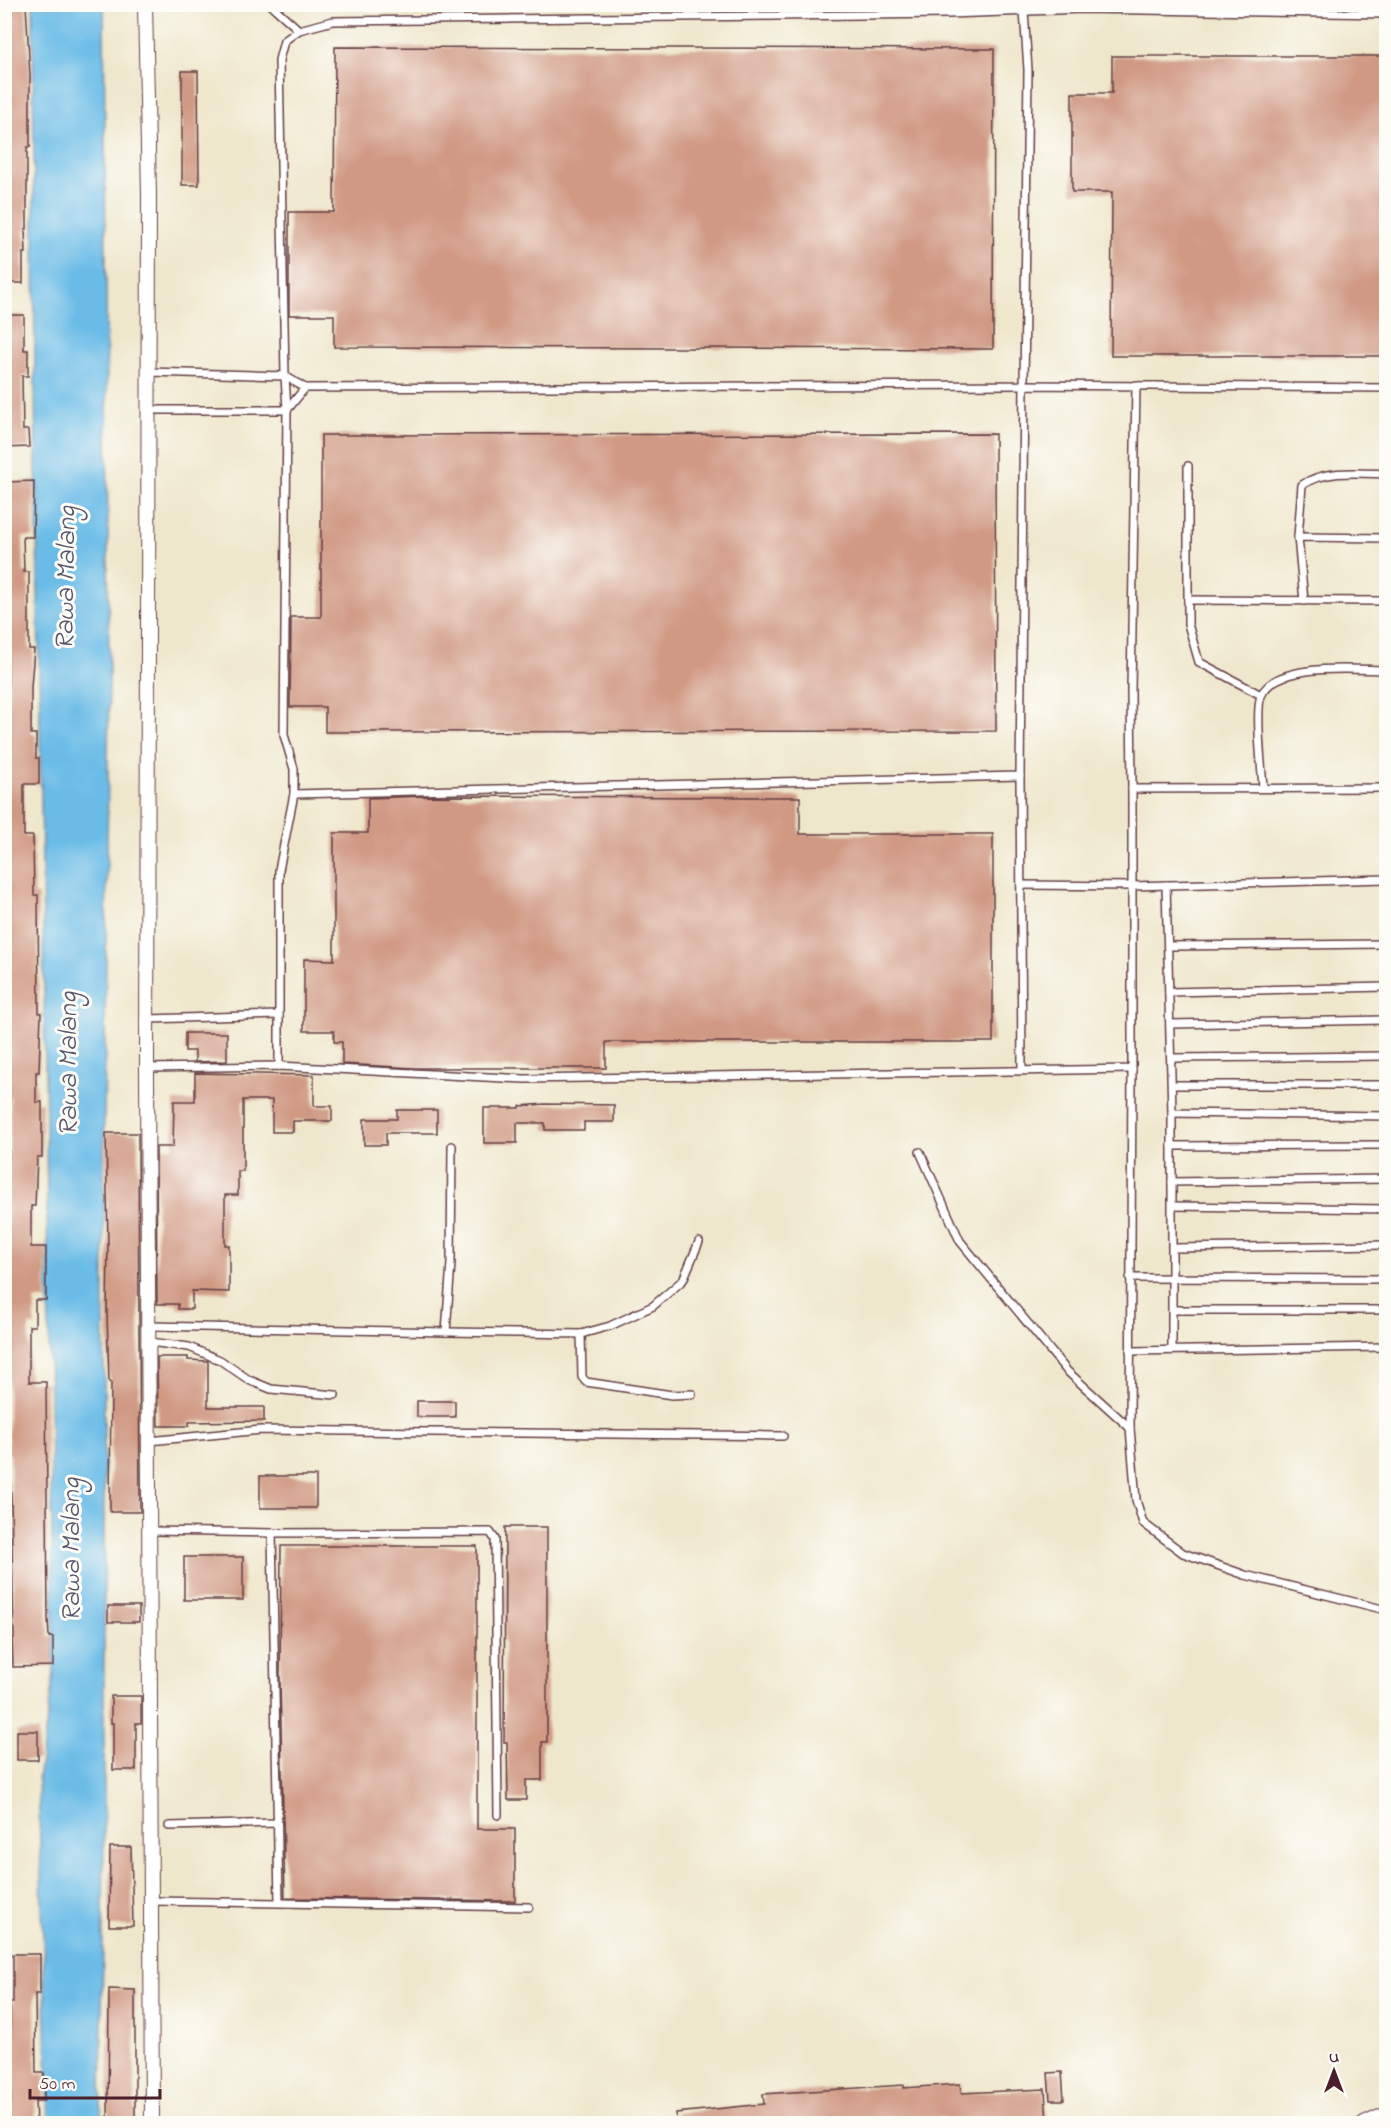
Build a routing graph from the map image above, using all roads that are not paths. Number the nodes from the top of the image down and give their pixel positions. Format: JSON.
{"nodes":[{"id":1,"x":145,"y":4,"type":"edge"},
{"id":2,"x":270,"y":4,"type":"edge"},
{"id":3,"x":1024,"y":11,"type":"junction"},
{"id":4,"x":1386,"y":14,"type":"edge"},
{"id":5,"x":299,"y":30,"type":"junction"},
{"id":6,"x":149,"y":372,"type":"junction"},
{"id":7,"x":285,"y":376,"type":"junction"},
{"id":8,"x":1024,"y":385,"type":"junction"},
{"id":9,"x":1136,"y":386,"type":"junction"},
{"id":10,"x":305,"y":388,"type":"junction"},
{"id":11,"x":1386,"y":388,"type":"edge"},
{"id":12,"x":148,"y":410,"type":"junction"},
{"id":13,"x":287,"y":410,"type":"junction"},
{"id":14,"x":1188,"y":466,"type":"dead end"},
{"id":15,"x":1386,"y":474,"type":"edge"},
{"id":16,"x":1298,"y":537,"type":"junction"},
{"id":17,"x":1386,"y":538,"type":"edge"},
{"id":18,"x":1188,"y":600,"type":"junction"},
{"id":19,"x":1304,"y":601,"type":"junction"},
{"id":20,"x":1386,"y":601,"type":"edge"},
{"id":21,"x":1386,"y":670,"type":"edge"},
{"id":22,"x":1261,"y":695,"type":"junction"},
{"id":23,"x":1020,"y":776,"type":"junction"},
{"id":24,"x":1263,"y":788,"type":"junction"},
{"id":25,"x":1386,"y":788,"type":"edge"},
{"id":26,"x":1132,"y":789,"type":"junction"},
{"id":27,"x":294,"y":794,"type":"junction"},
{"id":28,"x":1386,"y":879,"type":"edge"},
{"id":29,"x":1021,"y":885,"type":"junction"},
{"id":30,"x":1166,"y":885,"type":"junction"},
{"id":31,"x":1132,"y":886,"type":"junction"},
{"id":32,"x":1386,"y":944,"type":"edge"},
{"id":33,"x":1168,"y":946,"type":"junction"},
{"id":34,"x":1386,"y":987,"type":"edge"},
{"id":35,"x":1169,"y":992,"type":"junction"},
{"id":36,"x":279,"y":1015,"type":"junction"},
{"id":37,"x":148,"y":1019,"type":"junction"},
{"id":38,"x":1386,"y":1020,"type":"edge"},
{"id":39,"x":1170,"y":1024,"type":"junction"},
{"id":40,"x":1386,"y":1056,"type":"edge"},
{"id":41,"x":1172,"y":1058,"type":"junction"},
{"id":42,"x":279,"y":1066,"type":"junction"},
{"id":43,"x":147,"y":1068,"type":"junction"},
{"id":44,"x":1132,"y":1069,"type":"junction"},
{"id":45,"x":1022,"y":1071,"type":"junction"},
{"id":46,"x":1386,"y":1084,"type":"edge"},
{"id":47,"x":1172,"y":1085,"type":"junction"},
{"id":48,"x":1172,"y":1113,"type":"junction"},
{"id":49,"x":1386,"y":1116,"type":"edge"},
{"id":50,"x":1386,"y":1145,"type":"edge"},
{"id":51,"x":452,"y":1146,"type":"dead end"},
{"id":52,"x":1172,"y":1146,"type":"junction"},
{"id":53,"x":920,"y":1152,"type":"dead end"},
{"id":54,"x":1386,"y":1179,"type":"edge"},
{"id":55,"x":1172,"y":1182,"type":"junction"},
{"id":56,"x":1173,"y":1206,"type":"junction"},
{"id":57,"x":1386,"y":1209,"type":"edge"},
{"id":58,"x":699,"y":1242,"type":"dead end"},
{"id":59,"x":1386,"y":1245,"type":"edge"},
{"id":60,"x":1173,"y":1248,"type":"junction"},
{"id":61,"x":1130,"y":1278,"type":"junction"},
{"id":62,"x":1173,"y":1278,"type":"junction"},
{"id":63,"x":1386,"y":1279,"type":"edge"},
{"id":64,"x":1173,"y":1310,"type":"junction"},
{"id":65,"x":1386,"y":1310,"type":"edge"},
{"id":66,"x":149,"y":1326,"type":"junction"},
{"id":67,"x":446,"y":1332,"type":"junction"},
{"id":68,"x":581,"y":1334,"type":"junction"},
{"id":69,"x":149,"y":1342,"type":"junction"},
{"id":70,"x":1386,"y":1347,"type":"edge"},
{"id":71,"x":1172,"y":1350,"type":"junction"},
{"id":72,"x":1130,"y":1351,"type":"junction"},
{"id":73,"x":335,"y":1395,"type":"dead end"},
{"id":74,"x":692,"y":1395,"type":"dead end"},
{"id":75,"x":1130,"y":1428,"type":"junction"},
{"id":76,"x":783,"y":1437,"type":"dead end"},
{"id":77,"x":149,"y":1441,"type":"junction"},
{"id":78,"x":150,"y":1531,"type":"junction"},
{"id":79,"x":272,"y":1533,"type":"junction"},
{"id":80,"x":1386,"y":1610,"type":"edge"},
{"id":81,"x":498,"y":1815,"type":"dead end"},
{"id":82,"x":278,"y":1823,"type":"junction"},
{"id":83,"x":169,"y":1826,"type":"dead end"},
{"id":84,"x":151,"y":1901,"type":"junction"},
{"id":85,"x":279,"y":1902,"type":"junction"},
{"id":86,"x":529,"y":1907,"type":"dead end"},
{"id":87,"x":1386,"y":2114,"type":"edge"},
{"id":88,"x":152,"y":2124,"type":"edge"},
{"id":89,"x":1364,"y":2124,"type":"edge"}],
"edges":[{"from":1,"to":6,"type":"street"},
{"from":2,"to":5,"type":"lane"},
{"from":3,"to":4,"type":"lane"},
{"from":3,"to":5,"type":"lane"},
{"from":3,"to":8,"type":"lane"},
{"from":5,"to":7,"type":"lane"},
{"from":6,"to":7,"type":"lane"},
{"from":6,"to":12,"type":"street"},
{"from":7,"to":10,"type":"lane"},
{"from":7,"to":13,"type":"lane"},
{"from":8,"to":9,"type":"lane"},
{"from":8,"to":10,"type":"lane"},
{"from":8,"to":23,"type":"lane"},
{"from":9,"to":11,"type":"lane"},
{"from":9,"to":26,"type":"lane"},
{"from":10,"to":13,"type":"lane"},
{"from":12,"to":13,"type":"lane"},
{"from":12,"to":37,"type":"street"},
{"from":13,"to":27,"type":"lane"},
{"from":14,"to":18,"type":"lane"},
{"from":15,"to":16,"type":"lane"},
{"from":16,"to":17,"type":"lane"},
{"from":16,"to":19,"type":"lane"},
{"from":18,"to":19,"type":"lane"},
{"from":18,"to":22,"type":"lane"},
{"from":19,"to":20,"type":"lane"},
{"from":21,"to":22,"type":"lane"},
{"from":22,"to":24,"type":"lane"},
{"from":23,"to":27,"type":"lane"},
{"from":23,"to":29,"type":"lane"},
{"from":24,"to":25,"type":"lane"},
{"from":24,"to":26,"type":"lane"},
{"from":26,"to":31,"type":"lane"},
{"from":27,"to":36,"type":"lane"},
{"from":28,"to":30,"type":"lane"},
{"from":29,"to":31,"type":"lane"},
{"from":29,"to":45,"type":"lane"},
{"from":30,"to":31,"type":"lane"},
{"from":30,"to":33,"type":"lane"},
{"from":31,"to":44,"type":"lane"},
{"from":32,"to":33,"type":"lane"},
{"from":33,"to":35,"type":"lane"},
{"from":34,"to":35,"type":"lane"},
{"from":35,"to":39,"type":"lane"},
{"from":36,"to":37,"type":"lane"},
{"from":36,"to":42,"type":"lane"},
{"from":37,"to":43,"type":"street"},
{"from":38,"to":39,"type":"lane"},
{"from":39,"to":41,"type":"lane"},
{"from":40,"to":41,"type":"lane"},
{"from":41,"to":47,"type":"lane"},
{"from":42,"to":43,"type":"lane"},
{"from":42,"to":45,"type":"lane"},
{"from":43,"to":66,"type":"street"},
{"from":44,"to":45,"type":"lane"},
{"from":44,"to":61,"type":"lane"},
{"from":46,"to":47,"type":"lane"},
{"from":47,"to":48,"type":"lane"},
{"from":48,"to":49,"type":"lane"},
{"from":48,"to":52,"type":"lane"},
{"from":50,"to":52,"type":"lane"},
{"from":51,"to":67,"type":"lane"},
{"from":52,"to":55,"type":"lane"},
{"from":53,"to":75,"type":"lane"},
{"from":54,"to":55,"type":"lane"},
{"from":55,"to":56,"type":"lane"},
{"from":56,"to":57,"type":"lane"},
{"from":56,"to":60,"type":"lane"},
{"from":58,"to":68,"type":"lane"},
{"from":59,"to":60,"type":"lane"},
{"from":60,"to":62,"type":"lane"},
{"from":61,"to":62,"type":"lane"},
{"from":61,"to":72,"type":"lane"},
{"from":62,"to":63,"type":"lane"},
{"from":62,"to":64,"type":"lane"},
{"from":64,"to":65,"type":"lane"},
{"from":64,"to":71,"type":"lane"},
{"from":66,"to":67,"type":"lane"},
{"from":66,"to":69,"type":"street"},
{"from":67,"to":68,"type":"lane"},
{"from":68,"to":74,"type":"lane"},
{"from":69,"to":73,"type":"lane"},
{"from":69,"to":77,"type":"street"},
{"from":70,"to":71,"type":"lane"},
{"from":71,"to":72,"type":"lane"},
{"from":72,"to":75,"type":"lane"},
{"from":75,"to":80,"type":"lane"},
{"from":76,"to":77,"type":"lane"},
{"from":77,"to":78,"type":"street"},
{"from":78,"to":79,"type":"lane"},
{"from":78,"to":84,"type":"street"},
{"from":79,"to":81,"type":"lane"},
{"from":79,"to":82,"type":"lane"},
{"from":82,"to":83,"type":"lane"},
{"from":82,"to":85,"type":"lane"},
{"from":84,"to":85,"type":"lane"},
{"from":84,"to":88,"type":"street"},
{"from":85,"to":86,"type":"lane"},
{"from":87,"to":89,"type":"street"}]}
